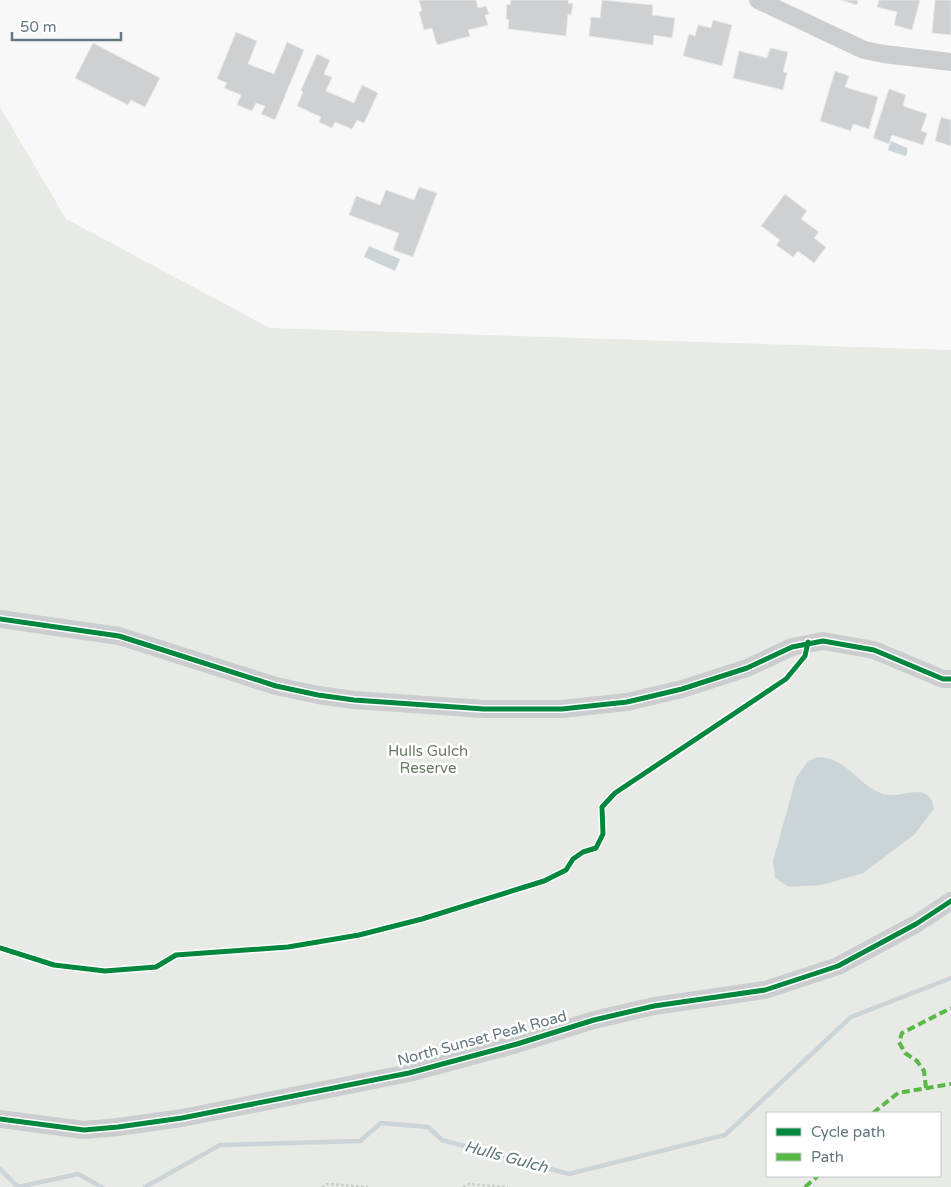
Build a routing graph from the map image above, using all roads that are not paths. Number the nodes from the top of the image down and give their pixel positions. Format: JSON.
{"nodes":[{"id":1,"x":758,"y":0,"type":"edge"},
{"id":2,"x":951,"y":62,"type":"edge"},
{"id":3,"x":0,"y":615,"type":"edge"},
{"id":4,"x":0,"y":619,"type":"edge"},
{"id":5,"x":18,"y":622,"type":"junction"},
{"id":6,"x":951,"y":679,"type":"edge"},
{"id":7,"x":951,"y":901,"type":"edge"},
{"id":8,"x":0,"y":1118,"type":"edge"}],
"edges":[{"from":1,"to":2,"type":"street"},
{"from":3,"to":5,"type":"street"},
{"from":4,"to":5,"type":"street"},
{"from":5,"to":6,"type":"street"},
{"from":7,"to":8,"type":"street","name":"North Sunset Peak Road"}]}
